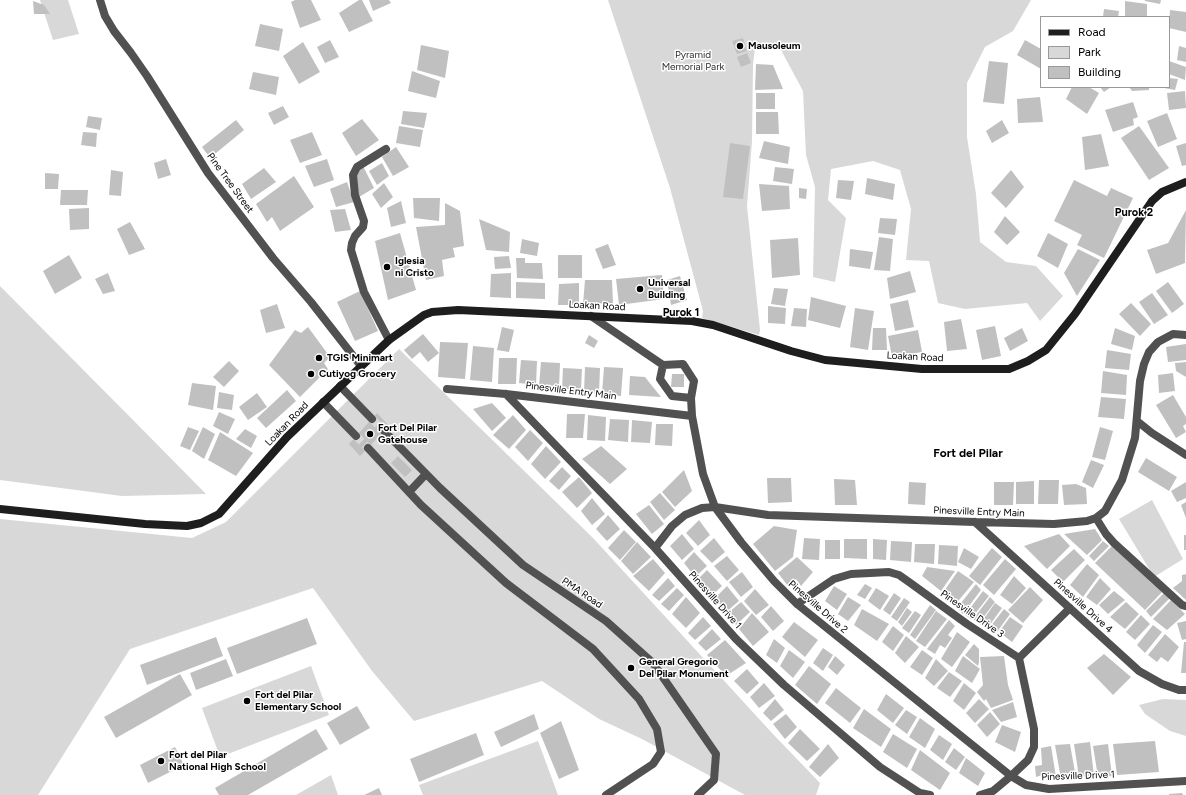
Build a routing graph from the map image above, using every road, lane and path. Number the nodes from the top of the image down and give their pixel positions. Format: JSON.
{"nodes":[{"id":1,"x":100,"y":0,"type":"edge"},
{"id":2,"x":386,"y":149,"type":"dead end"},
{"id":3,"x":1186,"y":182,"type":"edge"},
{"id":4,"x":591,"y":316,"type":"junction"},
{"id":5,"x":1186,"y":335,"type":"edge"},
{"id":6,"x":389,"y":340,"type":"junction"},
{"id":7,"x":663,"y":365,"type":"junction"},
{"id":8,"x":361,"y":366,"type":"junction"},
{"id":9,"x":340,"y":386,"type":"junction"},
{"id":10,"x":447,"y":389,"type":"dead end"},
{"id":11,"x":506,"y":394,"type":"junction"},
{"id":12,"x":691,"y":398,"type":"junction"},
{"id":13,"x":323,"y":402,"type":"junction"},
{"id":14,"x":692,"y":416,"type":"junction"},
{"id":15,"x":372,"y":419,"type":"tunnel mouth"},
{"id":16,"x":1137,"y":421,"type":"junction"},
{"id":17,"x":384,"y":431,"type":"tunnel mouth"},
{"id":18,"x":356,"y":436,"type":"tunnel mouth"},
{"id":19,"x":368,"y":448,"type":"tunnel mouth"},
{"id":20,"x":1186,"y":455,"type":"edge"},
{"id":21,"x":426,"y":474,"type":"junction"},
{"id":22,"x":409,"y":492,"type":"junction"},
{"id":23,"x":715,"y":507,"type":"junction"},
{"id":24,"x":0,"y":509,"type":"edge"},
{"id":25,"x":1096,"y":518,"type":"junction"},
{"id":26,"x":975,"y":522,"type":"junction"},
{"id":27,"x":655,"y":548,"type":"junction"},
{"id":28,"x":797,"y":604,"type":"junction"},
{"id":29,"x":1186,"y":606,"type":"edge"},
{"id":30,"x":1070,"y":608,"type":"junction"},
{"id":31,"x":1019,"y":658,"type":"junction"},
{"id":32,"x":1186,"y":690,"type":"edge"},
{"id":33,"x":1011,"y":776,"type":"junction"},
{"id":34,"x":1186,"y":781,"type":"edge"},
{"id":35,"x":606,"y":795,"type":"edge"},
{"id":36,"x":698,"y":795,"type":"edge"},
{"id":37,"x":930,"y":795,"type":"edge"},
{"id":38,"x":980,"y":795,"type":"edge"}],
"edges":[{"from":1,"to":8,"type":"street","name":"Pine Tree Street"},
{"from":2,"to":6,"type":"street"},
{"from":3,"to":4,"type":"main road","name":"Loakan Road"},
{"from":4,"to":6,"type":"main road","name":"Loakan Road"},
{"from":4,"to":7,"type":"street"},
{"from":5,"to":16,"type":"street"},
{"from":6,"to":8,"type":"main road","name":"Loakan Road"},
{"from":7,"to":12,"type":"street"},
{"from":7,"to":12,"type":"street"},
{"from":8,"to":9,"type":"main road","name":"Loakan Road"},
{"from":9,"to":13,"type":"main road","name":"Loakan Road"},
{"from":9,"to":15,"type":"street"},
{"from":10,"to":11,"type":"street","name":"Pinesville Entry Main"},
{"from":11,"to":14,"type":"street","name":"Pinesville Entry Main"},
{"from":11,"to":27,"type":"street","name":"Pinesville Drive 1"},
{"from":12,"to":14,"type":"street","name":"Pinesville Drive 2"},
{"from":13,"to":18,"type":"street"},
{"from":13,"to":24,"type":"main road","name":"Loakan Road"},
{"from":14,"to":23,"type":"street","name":"Pinesville Drive 2"},
{"from":16,"to":20,"type":"street"},
{"from":16,"to":25,"type":"street"},
{"from":17,"to":21,"type":"street","name":"PMA Road"},
{"from":19,"to":22,"type":"street"},
{"from":21,"to":22,"type":"street"},
{"from":21,"to":36,"type":"street","name":"PMA Road"},
{"from":22,"to":35,"type":"street"},
{"from":23,"to":26,"type":"street","name":"Pinesville Entry Main"},
{"from":23,"to":27,"type":"street","name":"Pinesville Entry Main"},
{"from":23,"to":28,"type":"street","name":"Pinesville Drive 2"},
{"from":25,"to":26,"type":"street","name":"Pinesville Entry Main"},
{"from":25,"to":29,"type":"street"},
{"from":26,"to":30,"type":"street","name":"Pinesville Drive 4"},
{"from":27,"to":37,"type":"street","name":"Pinesville Drive 1"},
{"from":28,"to":31,"type":"street","name":"Pinesville Drive 3"},
{"from":28,"to":33,"type":"street","name":"Pinesville Drive 2"},
{"from":30,"to":31,"type":"street"},
{"from":30,"to":32,"type":"street","name":"Pinesville Drive 4"},
{"from":31,"to":33,"type":"street"},
{"from":33,"to":34,"type":"street","name":"Pinesville Drive 1"},
{"from":33,"to":38,"type":"street"}]}
